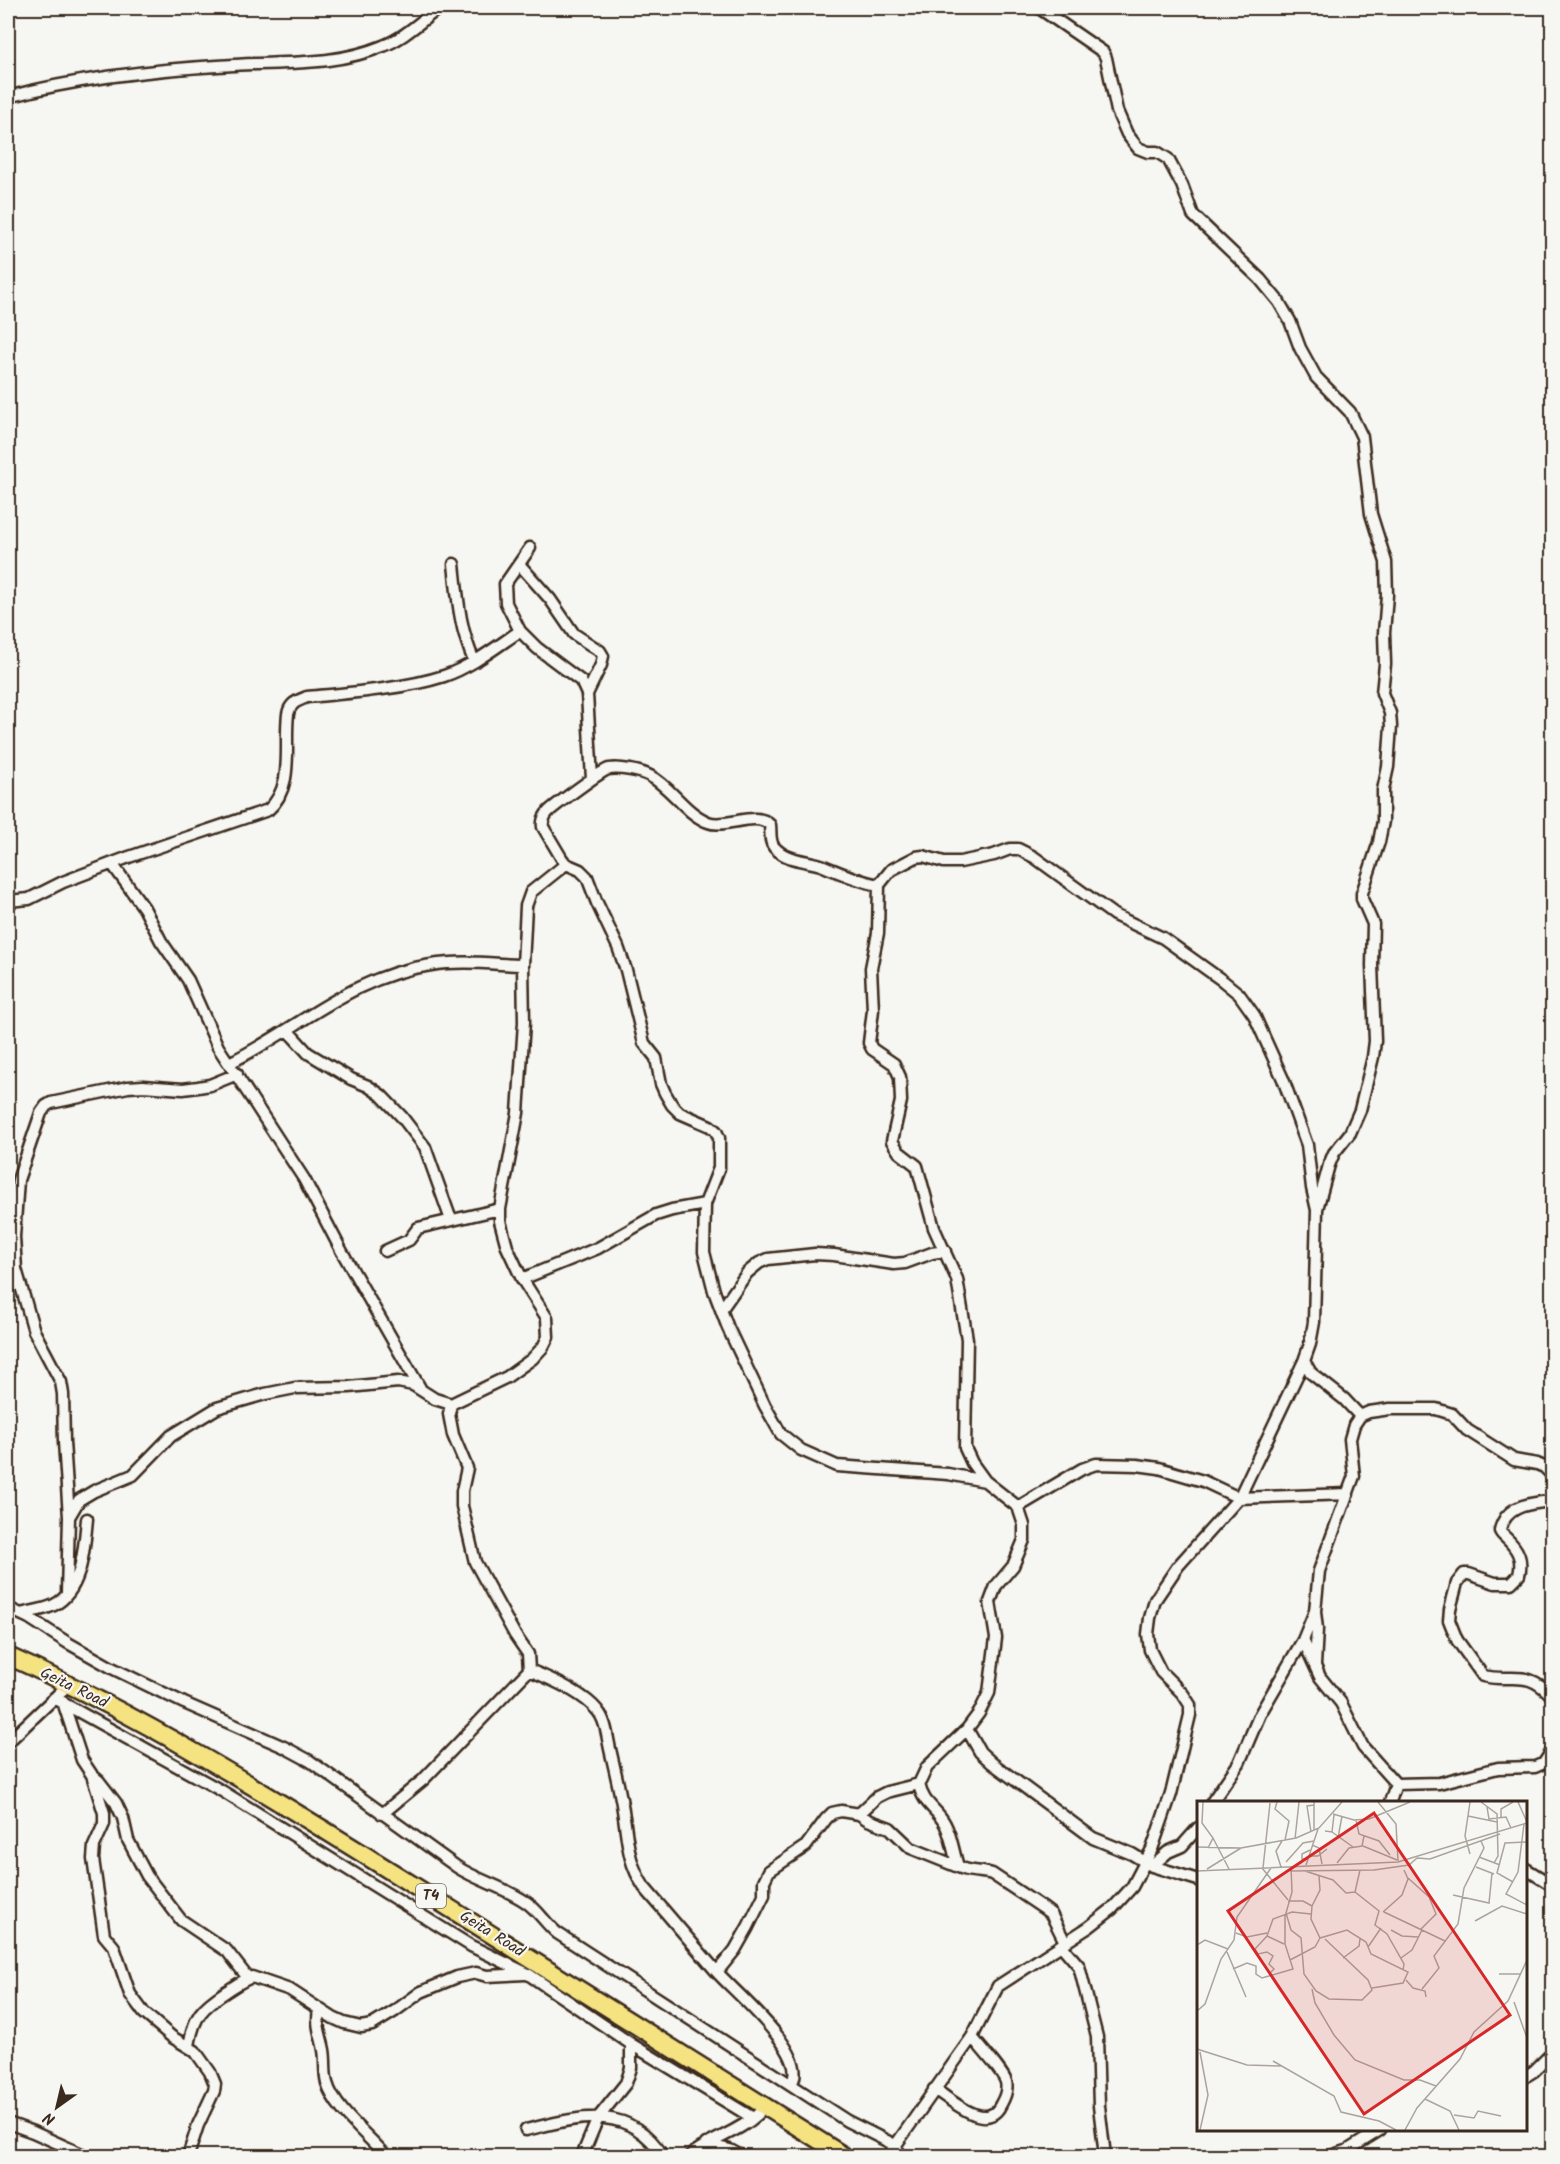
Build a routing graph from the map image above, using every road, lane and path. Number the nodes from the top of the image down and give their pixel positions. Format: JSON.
{"nodes":[{"id":1,"x":439,"y":8,"type":"edge"},
{"id":2,"x":1039,"y":8,"type":"edge"},
{"id":3,"x":8,"y":97,"type":"edge"},
{"id":4,"x":530,"y":548,"type":"dead end"},
{"id":5,"x":454,"y":564,"type":"dead end"},
{"id":6,"x":519,"y":564,"type":"junction"},
{"id":7,"x":520,"y":631,"type":"junction"},
{"id":8,"x":474,"y":661,"type":"junction"},
{"id":9,"x":587,"y":694,"type":"junction"},
{"id":10,"x":592,"y":779,"type":"junction"},
{"id":11,"x":566,"y":864,"type":"junction"},
{"id":12,"x":113,"y":865,"type":"junction"},
{"id":13,"x":879,"y":885,"type":"junction"},
{"id":14,"x":8,"y":901,"type":"edge"},
{"id":15,"x":523,"y":965,"type":"junction"},
{"id":16,"x":288,"y":1031,"type":"junction"},
{"id":17,"x":229,"y":1062,"type":"junction"},
{"id":18,"x":237,"y":1074,"type":"junction"},
{"id":19,"x":705,"y":1204,"type":"junction"},
{"id":20,"x":500,"y":1209,"type":"junction"},
{"id":21,"x":1317,"y":1210,"type":"junction"},
{"id":22,"x":451,"y":1220,"type":"junction"},
{"id":23,"x":385,"y":1251,"type":"dead end"},
{"id":24,"x":945,"y":1251,"type":"junction"},
{"id":25,"x":522,"y":1279,"type":"junction"},
{"id":26,"x":721,"y":1310,"type":"junction"},
{"id":27,"x":1304,"y":1361,"type":"junction"},
{"id":28,"x":420,"y":1388,"type":"junction"},
{"id":29,"x":451,"y":1404,"type":"junction"},
{"id":30,"x":1360,"y":1416,"type":"junction"},
{"id":31,"x":1552,"y":1475,"type":"edge"},
{"id":32,"x":985,"y":1481,"type":"junction"},
{"id":33,"x":1348,"y":1494,"type":"junction"},
{"id":34,"x":1239,"y":1498,"type":"junction"},
{"id":35,"x":1552,"y":1501,"type":"edge"},
{"id":36,"x":1018,"y":1507,"type":"junction"},
{"id":37,"x":69,"y":1517,"type":"junction"},
{"id":38,"x":87,"y":1519,"type":"dead end"},
{"id":39,"x":67,"y":1593,"type":"junction"},
{"id":40,"x":8,"y":1608,"type":"edge"},
{"id":41,"x":1315,"y":1611,"type":"junction"},
{"id":42,"x":21,"y":1614,"type":"junction"},
{"id":43,"x":1303,"y":1640,"type":"junction"},
{"id":44,"x":8,"y":1656,"type":"edge"},
{"id":45,"x":1315,"y":1666,"type":"junction"},
{"id":46,"x":529,"y":1670,"type":"junction"},
{"id":47,"x":69,"y":1684,"type":"junction"},
{"id":48,"x":1552,"y":1696,"type":"edge"},
{"id":49,"x":59,"y":1700,"type":"junction"},
{"id":50,"x":967,"y":1729,"type":"junction"},
{"id":51,"x":8,"y":1742,"type":"edge"},
{"id":52,"x":1552,"y":1751,"type":"edge"},
{"id":53,"x":92,"y":1775,"type":"junction"},
{"id":54,"x":919,"y":1784,"type":"junction"},
{"id":55,"x":1396,"y":1784,"type":"junction"},
{"id":56,"x":1213,"y":1801,"type":"edge"},
{"id":57,"x":1391,"y":1801,"type":"edge"},
{"id":58,"x":382,"y":1814,"type":"junction"},
{"id":59,"x":859,"y":1814,"type":"junction"},
{"id":60,"x":1197,"y":1829,"type":"edge"},
{"id":61,"x":1149,"y":1864,"type":"junction"},
{"id":62,"x":961,"y":1869,"type":"junction"},
{"id":63,"x":1527,"y":1870,"type":"edge"},
{"id":64,"x":1197,"y":1880,"type":"edge"},
{"id":65,"x":1552,"y":1885,"type":"edge"},
{"id":66,"x":1063,"y":1943,"type":"junction"},
{"id":67,"x":717,"y":1972,"type":"junction"},
{"id":68,"x":528,"y":1974,"type":"junction"},
{"id":69,"x":248,"y":1978,"type":"junction"},
{"id":70,"x":319,"y":2009,"type":"junction"},
{"id":71,"x":972,"y":2037,"type":"junction"},
{"id":72,"x":631,"y":2044,"type":"junction"},
{"id":73,"x":189,"y":2046,"type":"junction"},
{"id":74,"x":1552,"y":2053,"type":"edge"},
{"id":75,"x":1527,"y":2075,"type":"edge"},
{"id":76,"x":791,"y":2084,"type":"junction"},
{"id":77,"x":934,"y":2089,"type":"junction"},
{"id":78,"x":759,"y":2113,"type":"junction"},
{"id":79,"x":598,"y":2118,"type":"junction"},
{"id":80,"x":8,"y":2123,"type":"edge"},
{"id":81,"x":526,"y":2130,"type":"dead end"},
{"id":82,"x":1378,"y":2131,"type":"edge"},
{"id":83,"x":706,"y":2144,"type":"junction"},
{"id":84,"x":895,"y":2145,"type":"junction"},
{"id":85,"x":86,"y":2157,"type":"edge"},
{"id":86,"x":188,"y":2157,"type":"edge"},
{"id":87,"x":386,"y":2157,"type":"edge"},
{"id":88,"x":582,"y":2157,"type":"edge"},
{"id":89,"x":663,"y":2157,"type":"edge"},
{"id":90,"x":690,"y":2157,"type":"edge"},
{"id":91,"x":741,"y":2157,"type":"edge"},
{"id":92,"x":844,"y":2157,"type":"edge"},
{"id":93,"x":888,"y":2157,"type":"edge"},
{"id":94,"x":901,"y":2157,"type":"edge"},
{"id":95,"x":1105,"y":2157,"type":"edge"},
{"id":96,"x":1330,"y":2157,"type":"edge"}],
"edges":[{"from":1,"to":3,"type":"street"},
{"from":2,"to":21,"type":"street"},
{"from":4,"to":6,"type":"street"},
{"from":5,"to":8,"type":"street"},
{"from":6,"to":7,"type":"street"},
{"from":6,"to":9,"type":"street"},
{"from":7,"to":8,"type":"street"},
{"from":7,"to":9,"type":"street"},
{"from":8,"to":12,"type":"street"},
{"from":9,"to":10,"type":"street"},
{"from":10,"to":11,"type":"street"},
{"from":10,"to":13,"type":"street"},
{"from":11,"to":15,"type":"street"},
{"from":11,"to":19,"type":"street"},
{"from":12,"to":14,"type":"street"},
{"from":12,"to":17,"type":"street"},
{"from":13,"to":21,"type":"street"},
{"from":13,"to":24,"type":"street"},
{"from":15,"to":16,"type":"street"},
{"from":15,"to":20,"type":"street"},
{"from":16,"to":17,"type":"street"},
{"from":16,"to":22,"type":"street"},
{"from":17,"to":18,"type":"street"},
{"from":18,"to":28,"type":"street"},
{"from":18,"to":37,"type":"street"},
{"from":19,"to":25,"type":"street"},
{"from":19,"to":26,"type":"street"},
{"from":20,"to":22,"type":"street"},
{"from":20,"to":25,"type":"street"},
{"from":21,"to":27,"type":"street"},
{"from":22,"to":23,"type":"street"},
{"from":24,"to":26,"type":"street"},
{"from":24,"to":32,"type":"street"},
{"from":25,"to":29,"type":"street"},
{"from":26,"to":32,"type":"street"},
{"from":27,"to":30,"type":"street"},
{"from":27,"to":34,"type":"street"},
{"from":28,"to":29,"type":"street"},
{"from":28,"to":37,"type":"street"},
{"from":29,"to":46,"type":"street"},
{"from":30,"to":31,"type":"street"},
{"from":30,"to":33,"type":"street"},
{"from":32,"to":36,"type":"street"},
{"from":33,"to":34,"type":"street"},
{"from":33,"to":41,"type":"street"},
{"from":34,"to":36,"type":"street"},
{"from":34,"to":61,"type":"street"},
{"from":35,"to":48,"type":"street"},
{"from":36,"to":50,"type":"street"},
{"from":37,"to":39,"type":"street"},
{"from":38,"to":39,"type":"street"},
{"from":39,"to":42,"type":"street"},
{"from":40,"to":42,"type":"street"},
{"from":41,"to":43,"type":"street"},
{"from":41,"to":45,"type":"street"},
{"from":42,"to":58,"type":"street"},
{"from":43,"to":45,"type":"street"},
{"from":43,"to":56,"type":"street"},
{"from":44,"to":47,"type":"highway","name":"Geita Road","number":"T4"},
{"from":45,"to":55,"type":"street"},
{"from":46,"to":58,"type":"street"},
{"from":46,"to":67,"type":"street"},
{"from":47,"to":49,"type":"street"},
{"from":47,"to":78,"type":"highway","name":"Geita Road","number":"T4"},
{"from":49,"to":51,"type":"street"},
{"from":49,"to":53,"type":"street"},
{"from":49,"to":68,"type":"street"},
{"from":50,"to":54,"type":"street"},
{"from":50,"to":61,"type":"street"},
{"from":52,"to":55,"type":"street"},
{"from":53,"to":69,"type":"street"},
{"from":53,"to":73,"type":"street"},
{"from":54,"to":59,"type":"street"},
{"from":54,"to":62,"type":"street"},
{"from":55,"to":57,"type":"street"},
{"from":58,"to":76,"type":"street"},
{"from":59,"to":62,"type":"street"},
{"from":59,"to":67,"type":"street"},
{"from":60,"to":61,"type":"street"},
{"from":61,"to":64,"type":"street"},
{"from":61,"to":66,"type":"street"},
{"from":62,"to":66,"type":"street"},
{"from":63,"to":65,"type":"street"},
{"from":66,"to":71,"type":"street"},
{"from":66,"to":95,"type":"street"},
{"from":67,"to":76,"type":"street"},
{"from":68,"to":70,"type":"street"},
{"from":68,"to":72,"type":"street"},
{"from":69,"to":70,"type":"street"},
{"from":69,"to":73,"type":"street"},
{"from":70,"to":87,"type":"street"},
{"from":71,"to":77,"type":"street"},
{"from":71,"to":77,"type":"street"},
{"from":72,"to":78,"type":"street"},
{"from":72,"to":79,"type":"street"},
{"from":73,"to":86,"type":"street"},
{"from":74,"to":75,"type":"street"},
{"from":76,"to":84,"type":"street"},
{"from":77,"to":84,"type":"street"},
{"from":78,"to":83,"type":"street"},
{"from":78,"to":92,"type":"highway","name":"Geita Road","number":"T4"},
{"from":79,"to":81,"type":"street"},
{"from":79,"to":88,"type":"street"},
{"from":79,"to":89,"type":"street"},
{"from":80,"to":85,"type":"street"},
{"from":82,"to":96,"type":"street"},
{"from":83,"to":90,"type":"street"},
{"from":83,"to":91,"type":"street"},
{"from":84,"to":93,"type":"street"},
{"from":84,"to":94,"type":"street"}]}
